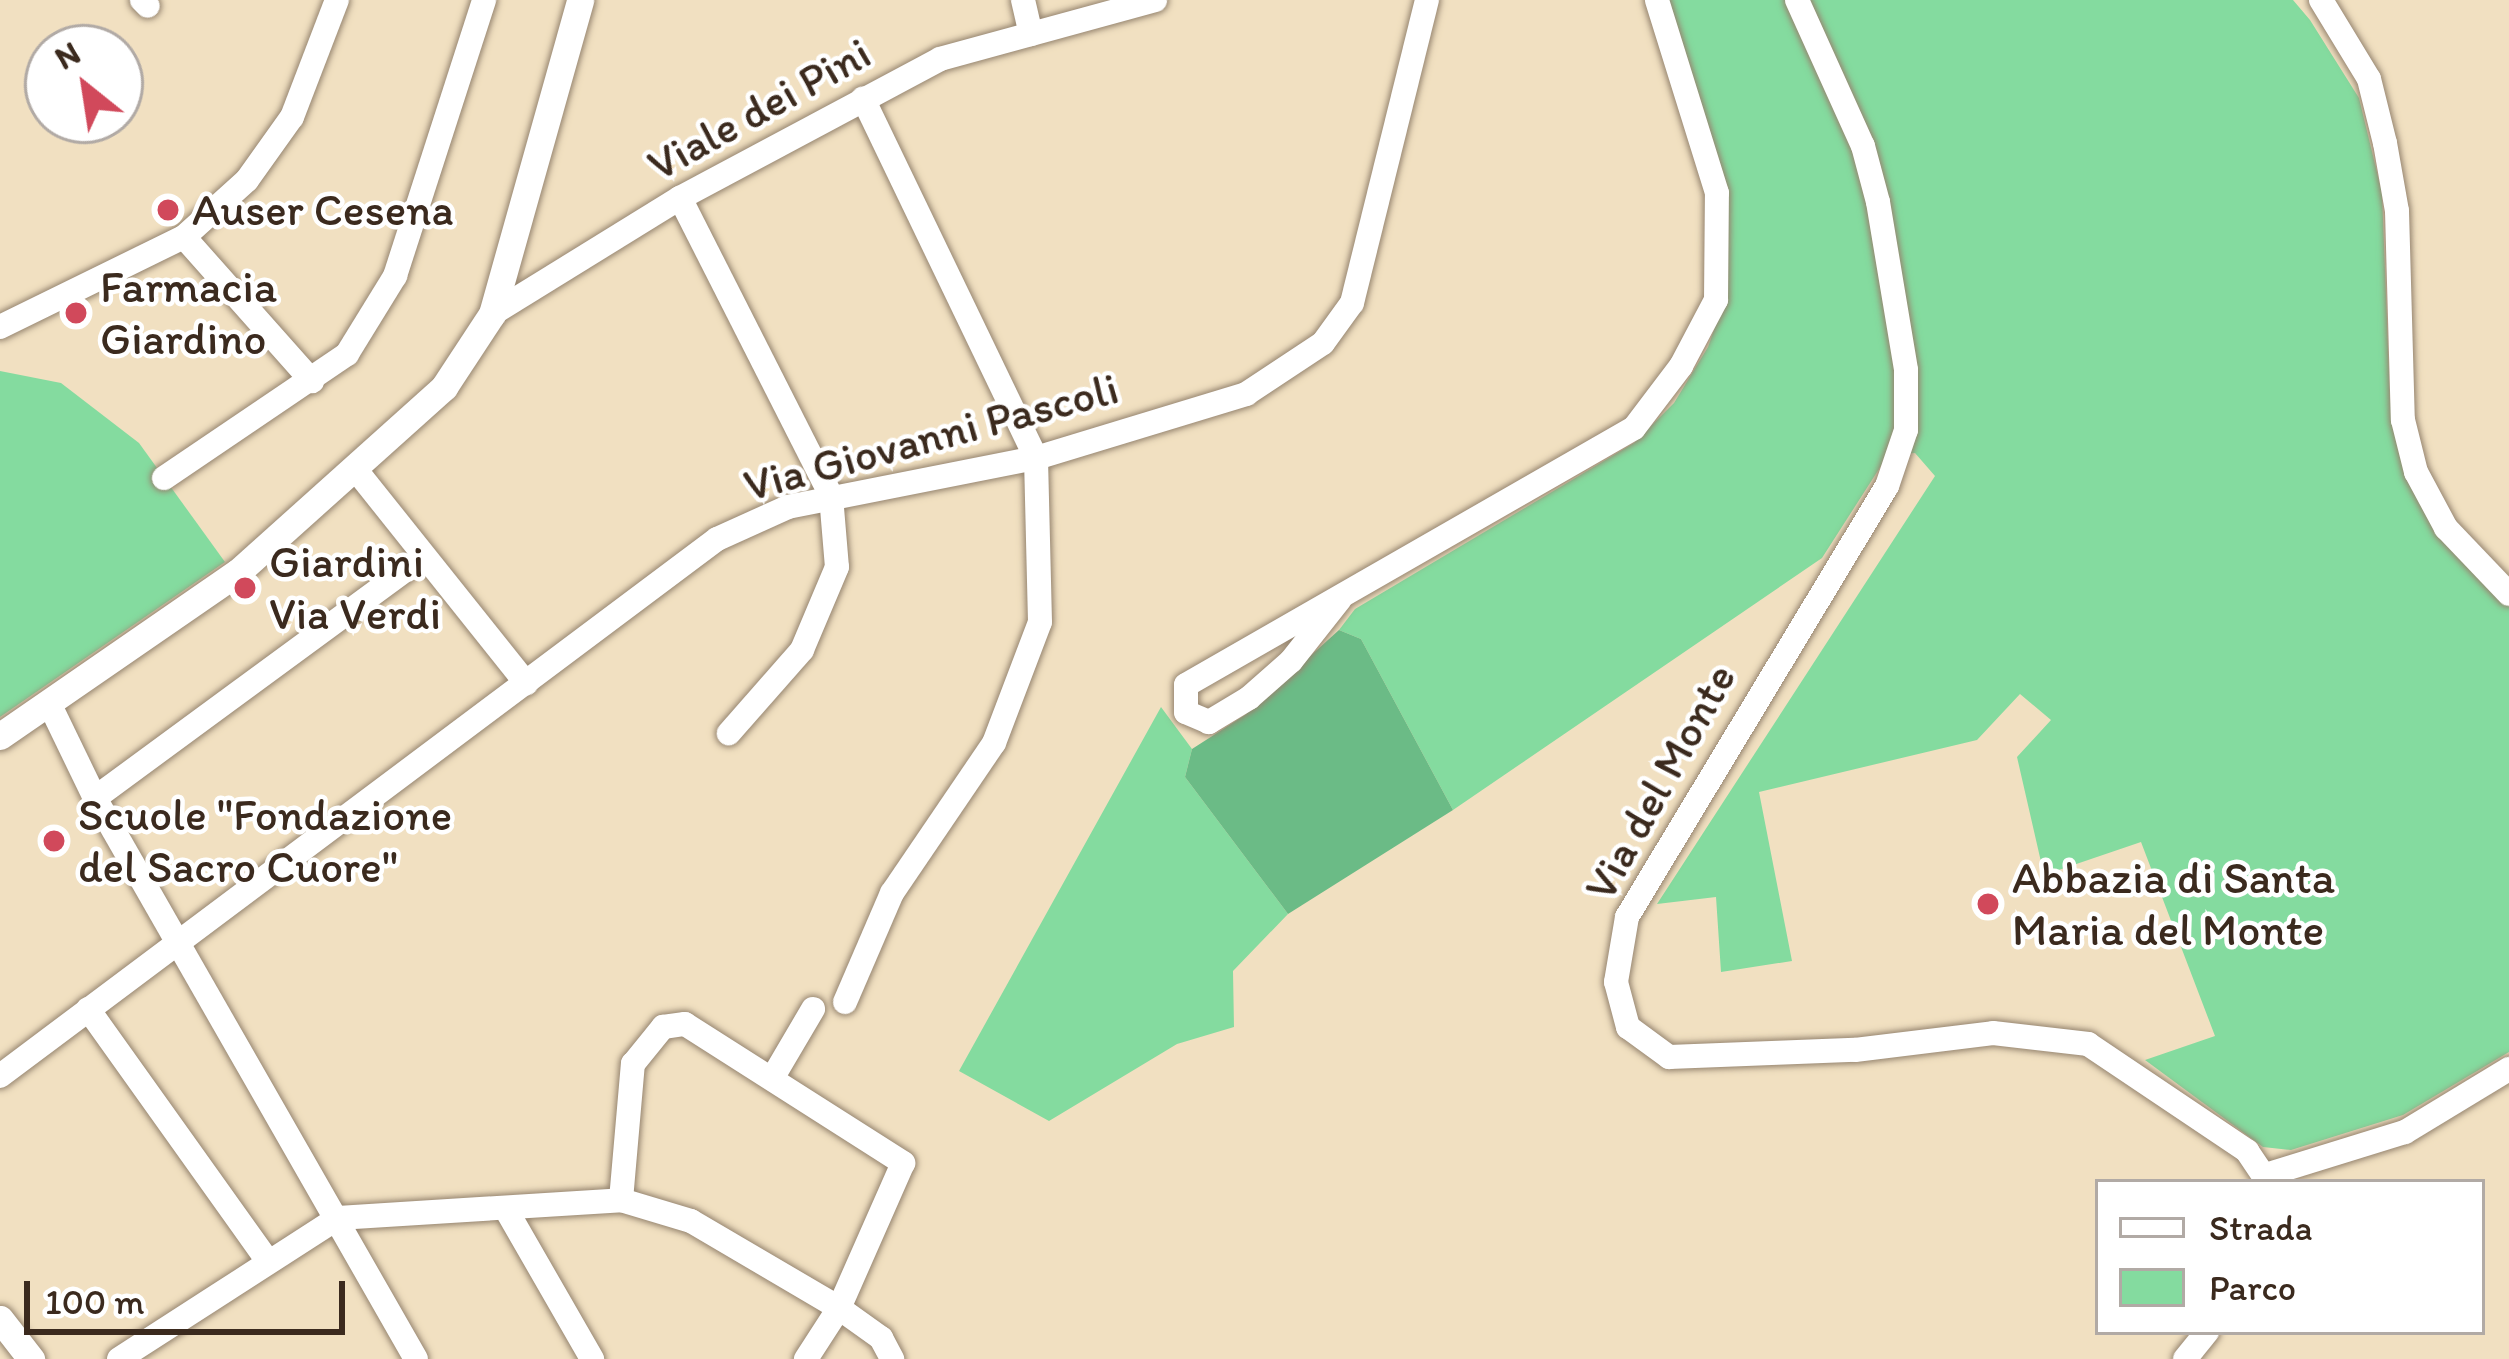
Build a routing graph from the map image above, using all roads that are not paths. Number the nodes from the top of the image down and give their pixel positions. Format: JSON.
{"nodes":[{"id":1,"x":337,"y":0,"type":"edge"},
{"id":2,"x":484,"y":0,"type":"edge"},
{"id":3,"x":580,"y":0,"type":"edge"},
{"id":4,"x":1022,"y":0,"type":"edge"},
{"id":5,"x":1155,"y":0,"type":"edge"},
{"id":6,"x":1427,"y":0,"type":"edge"},
{"id":7,"x":1657,"y":0,"type":"edge"},
{"id":8,"x":1797,"y":0,"type":"edge"},
{"id":9,"x":2321,"y":0,"type":"edge"},
{"id":10,"x":1031,"y":34,"type":"junction"},
{"id":11,"x":863,"y":99,"type":"junction"},
{"id":12,"x":680,"y":198,"type":"junction"},
{"id":13,"x":184,"y":237,"type":"junction"},
{"id":14,"x":492,"y":314,"type":"junction"},
{"id":15,"x":3,"y":326,"type":"edge"},
{"id":16,"x":313,"y":381,"type":"junction"},
{"id":17,"x":1036,"y":458,"type":"junction"},
{"id":18,"x":356,"y":470,"type":"junction"},
{"id":19,"x":164,"y":478,"type":"dead end"},
{"id":20,"x":831,"y":496,"type":"junction"},
{"id":21,"x":423,"y":557,"type":"junction"},
{"id":22,"x":2509,"y":594,"type":"edge"},
{"id":23,"x":1340,"y":598,"type":"junction"},
{"id":24,"x":526,"y":683,"type":"junction"},
{"id":25,"x":49,"y":703,"type":"junction"},
{"id":26,"x":729,"y":733,"type":"dead end"},
{"id":27,"x":0,"y":736,"type":"edge"},
{"id":28,"x":95,"y":798,"type":"junction"},
{"id":29,"x":179,"y":937,"type":"junction"},
{"id":30,"x":844,"y":1002,"type":"dead end"},
{"id":31,"x":88,"y":1009,"type":"junction"},
{"id":32,"x":813,"y":1009,"type":"dead end"},
{"id":33,"x":2509,"y":1070,"type":"edge"},
{"id":34,"x":0,"y":1076,"type":"edge"},
{"id":35,"x":772,"y":1077,"type":"junction"},
{"id":36,"x":2267,"y":1179,"type":"edge"},
{"id":37,"x":621,"y":1200,"type":"junction"},
{"id":38,"x":507,"y":1211,"type":"junction"},
{"id":39,"x":338,"y":1218,"type":"junction"},
{"id":40,"x":267,"y":1260,"type":"junction"},
{"id":41,"x":839,"y":1308,"type":"junction"},
{"id":42,"x":0,"y":1319,"type":"edge"},
{"id":43,"x":2205,"y":1335,"type":"edge"},
{"id":44,"x":31,"y":1359,"type":"edge"},
{"id":45,"x":119,"y":1359,"type":"edge"},
{"id":46,"x":416,"y":1359,"type":"edge"},
{"id":47,"x":592,"y":1359,"type":"edge"},
{"id":48,"x":806,"y":1359,"type":"edge"},
{"id":49,"x":892,"y":1359,"type":"edge"},
{"id":50,"x":2185,"y":1359,"type":"edge"}],
"edges":[{"from":1,"to":13,"type":"street"},
{"from":2,"to":16,"type":"street"},
{"from":3,"to":14,"type":"street"},
{"from":4,"to":10,"type":"street"},
{"from":5,"to":10,"type":"street","name":"Viale dei Pini"},
{"from":6,"to":17,"type":"street","name":"Via Giovanni Pascoli"},
{"from":7,"to":23,"type":"street"},
{"from":8,"to":36,"type":"street","name":"Via del Monte"},
{"from":9,"to":22,"type":"street"},
{"from":10,"to":11,"type":"street","name":"Viale dei Pini"},
{"from":11,"to":12,"type":"street","name":"Viale dei Pini"},
{"from":11,"to":17,"type":"street"},
{"from":12,"to":14,"type":"street","name":"Viale dei Pini"},
{"from":12,"to":20,"type":"street"},
{"from":13,"to":15,"type":"street"},
{"from":13,"to":16,"type":"street"},
{"from":14,"to":18,"type":"street"},
{"from":16,"to":19,"type":"street"},
{"from":17,"to":20,"type":"street","name":"Via Giovanni Pascoli"},
{"from":17,"to":30,"type":"street"},
{"from":18,"to":21,"type":"street"},
{"from":18,"to":25,"type":"street"},
{"from":20,"to":24,"type":"street","name":"Via Giovanni Pascoli"},
{"from":20,"to":26,"type":"street"},
{"from":21,"to":24,"type":"street"},
{"from":21,"to":28,"type":"street"},
{"from":23,"to":23,"type":"street"},
{"from":24,"to":29,"type":"street","name":"Via Giovanni Pascoli"},
{"from":25,"to":27,"type":"street"},
{"from":25,"to":28,"type":"street"},
{"from":28,"to":29,"type":"street"},
{"from":29,"to":31,"type":"street","name":"Via Giovanni Pascoli"},
{"from":29,"to":39,"type":"street"},
{"from":31,"to":34,"type":"street","name":"Via Giovanni Pascoli"},
{"from":31,"to":40,"type":"street"},
{"from":32,"to":35,"type":"street"},
{"from":33,"to":36,"type":"street"},
{"from":35,"to":37,"type":"street"},
{"from":35,"to":41,"type":"street"},
{"from":37,"to":38,"type":"street"},
{"from":37,"to":41,"type":"street"},
{"from":38,"to":39,"type":"street"},
{"from":38,"to":47,"type":"street"},
{"from":39,"to":40,"type":"street"},
{"from":39,"to":46,"type":"street"},
{"from":40,"to":45,"type":"street"},
{"from":41,"to":48,"type":"street"},
{"from":41,"to":49,"type":"street"},
{"from":42,"to":44,"type":"street"},
{"from":43,"to":50,"type":"street"}]}
